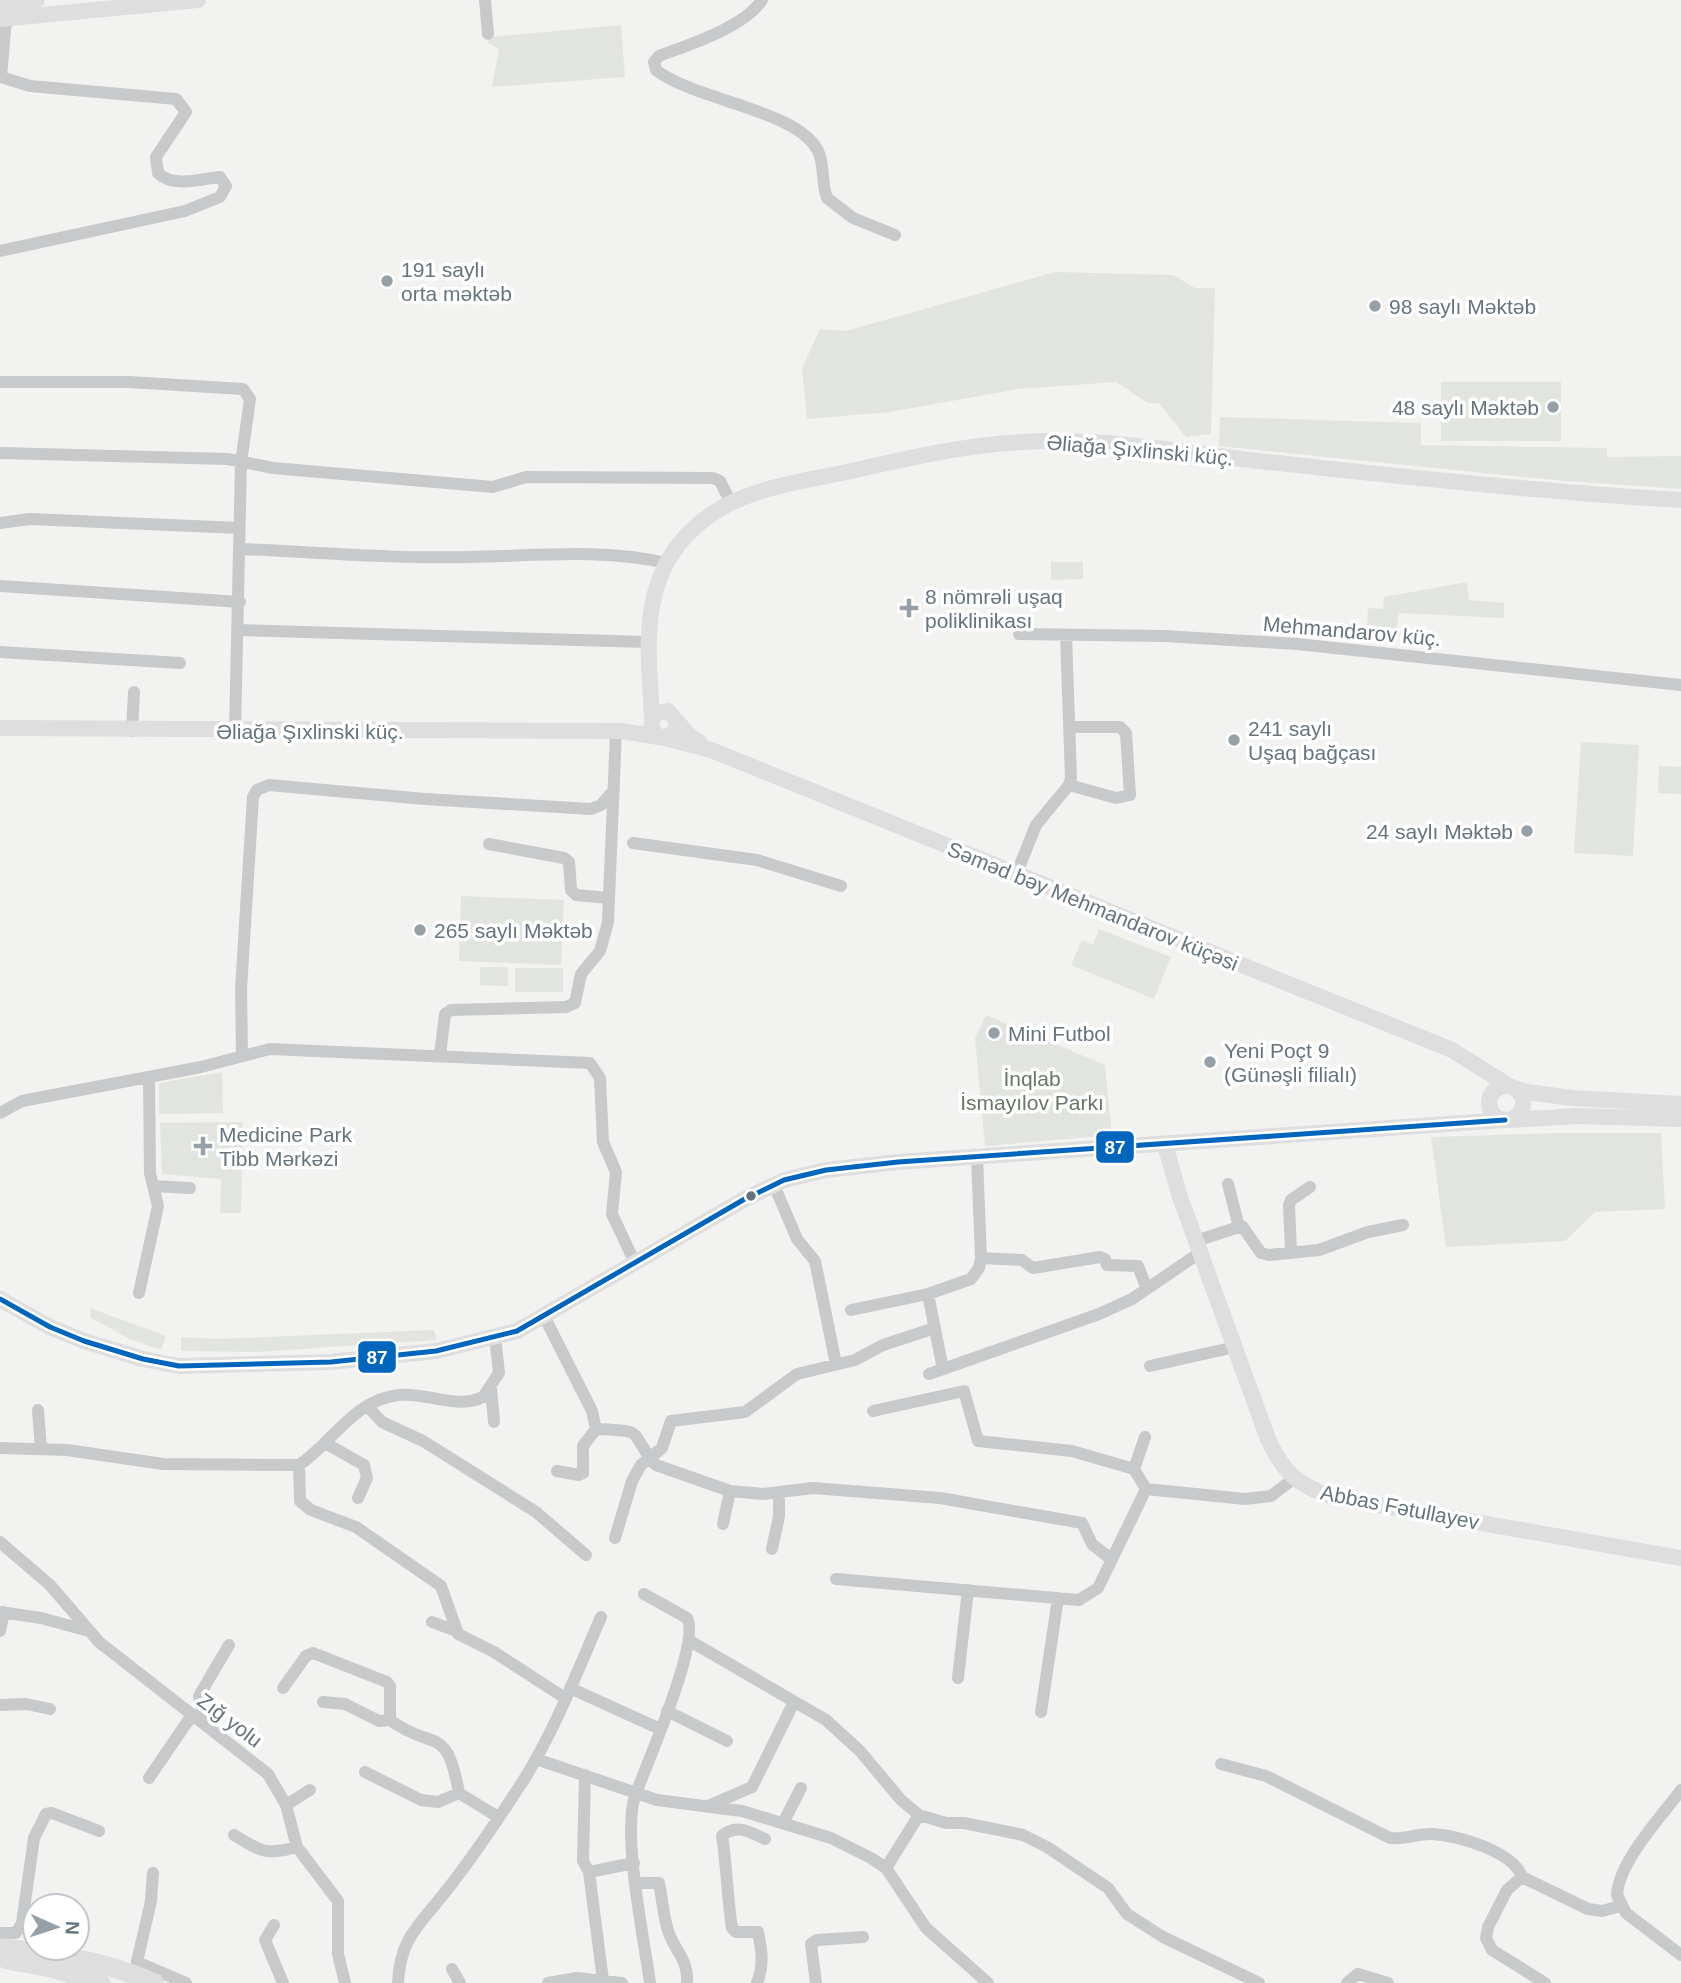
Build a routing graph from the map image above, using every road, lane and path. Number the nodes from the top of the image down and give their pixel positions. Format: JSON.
{"nodes":[{"id":1,"x":37,"y":0,"type":"edge"},
{"id":2,"x":198,"y":0,"type":"edge"},
{"id":3,"x":485,"y":0,"type":"edge"},
{"id":4,"x":762,"y":0,"type":"edge"},
{"id":5,"x":161,"y":2,"type":"edge"},
{"id":6,"x":2,"y":14,"type":"edge"},
{"id":7,"x":488,"y":34,"type":"dead end"},
{"id":8,"x":895,"y":235,"type":"dead end"},
{"id":9,"x":0,"y":251,"type":"edge"},
{"id":10,"x":0,"y":382,"type":"edge"},
{"id":11,"x":0,"y":453,"type":"edge"},
{"id":12,"x":242,"y":463,"type":"junction"},
{"id":13,"x":1681,"y":500,"type":"edge"},
{"id":14,"x":730,"y":501,"type":"junction"},
{"id":15,"x":0,"y":523,"type":"edge"},
{"id":16,"x":239,"y":528,"type":"junction"},
{"id":17,"x":240,"y":549,"type":"junction"},
{"id":18,"x":666,"y":563,"type":"junction"},
{"id":19,"x":0,"y":586,"type":"edge"},
{"id":20,"x":240,"y":602,"type":"junction"},
{"id":21,"x":237,"y":630,"type":"junction"},
{"id":22,"x":1019,"y":634,"type":"dead end"},
{"id":23,"x":1066,"y":635,"type":"junction"},
{"id":24,"x":647,"y":642,"type":"junction"},
{"id":25,"x":0,"y":652,"type":"edge"},
{"id":26,"x":180,"y":663,"type":"dead end"},
{"id":27,"x":650,"y":681,"type":"junction"},
{"id":28,"x":1681,"y":685,"type":"edge"},
{"id":29,"x":134,"y":692,"type":"dead end"},
{"id":30,"x":674,"y":718,"type":"junction"},
{"id":31,"x":651,"y":719,"type":"junction"},
{"id":32,"x":1069,"y":727,"type":"junction"},
{"id":33,"x":0,"y":728,"type":"edge"},
{"id":34,"x":132,"y":731,"type":"junction"},
{"id":35,"x":235,"y":731,"type":"junction"},
{"id":36,"x":618,"y":731,"type":"junction"},
{"id":37,"x":662,"y":737,"type":"junction"},
{"id":38,"x":711,"y":750,"type":"junction"},
{"id":39,"x":1069,"y":785,"type":"junction"},
{"id":40,"x":614,"y":790,"type":"junction"},
{"id":41,"x":633,"y":843,"type":"dead end"},
{"id":42,"x":489,"y":844,"type":"dead end"},
{"id":43,"x":1016,"y":875,"type":"junction"},
{"id":44,"x":841,"y":887,"type":"dead end"},
{"id":45,"x":609,"y":898,"type":"junction"},
{"id":46,"x":242,"y":1055,"type":"junction"},
{"id":47,"x":440,"y":1055,"type":"junction"},
{"id":48,"x":1475,"y":1062,"type":"junction"},
{"id":49,"x":149,"y":1077,"type":"junction"},
{"id":50,"x":1511,"y":1087,"type":"junction"},
{"id":51,"x":1489,"y":1100,"type":"junction"},
{"id":52,"x":1681,"y":1104,"type":"edge"},
{"id":53,"x":0,"y":1113,"type":"edge"},
{"id":54,"x":1681,"y":1119,"type":"edge"},
{"id":55,"x":1508,"y":1120,"type":"junction"},
{"id":56,"x":1449,"y":1125,"type":"junction"},
{"id":57,"x":1164,"y":1145,"type":"junction"},
{"id":58,"x":977,"y":1157,"type":"junction"},
{"id":59,"x":1228,"y":1184,"type":"dead end"},
{"id":60,"x":774,"y":1185,"type":"junction"},
{"id":61,"x":153,"y":1186,"type":"junction"},
{"id":62,"x":1310,"y":1187,"type":"dead end"},
{"id":63,"x":190,"y":1188,"type":"dead end"},
{"id":64,"x":1403,"y":1225,"type":"dead end"},
{"id":65,"x":1238,"y":1227,"type":"junction"},
{"id":66,"x":1198,"y":1246,"type":"junction"},
{"id":67,"x":1291,"y":1251,"type":"junction"},
{"id":68,"x":981,"y":1258,"type":"junction"},
{"id":69,"x":635,"y":1263,"type":"junction"},
{"id":70,"x":1147,"y":1289,"type":"junction"},
{"id":71,"x":139,"y":1293,"type":"dead end"},
{"id":72,"x":928,"y":1294,"type":"junction"},
{"id":73,"x":0,"y":1298,"type":"edge"},
{"id":74,"x":851,"y":1310,"type":"dead end"},
{"id":75,"x":544,"y":1316,"type":"junction"},
{"id":76,"x":935,"y":1328,"type":"junction"},
{"id":77,"x":495,"y":1337,"type":"junction"},
{"id":78,"x":1235,"y":1347,"type":"junction"},
{"id":79,"x":836,"y":1364,"type":"junction"},
{"id":80,"x":1150,"y":1366,"type":"dead end"},
{"id":81,"x":943,"y":1369,"type":"junction"},
{"id":82,"x":929,"y":1374,"type":"dead end"},
{"id":83,"x":491,"y":1389,"type":"junction"},
{"id":84,"x":368,"y":1407,"type":"junction"},
{"id":85,"x":38,"y":1410,"type":"dead end"},
{"id":86,"x":873,"y":1411,"type":"dead end"},
{"id":87,"x":494,"y":1422,"type":"dead end"},
{"id":88,"x":596,"y":1429,"type":"junction"},
{"id":89,"x":1145,"y":1437,"type":"dead end"},
{"id":90,"x":325,"y":1443,"type":"junction"},
{"id":91,"x":0,"y":1447,"type":"edge"},
{"id":92,"x":41,"y":1449,"type":"junction"},
{"id":93,"x":649,"y":1458,"type":"junction"},
{"id":94,"x":299,"y":1465,"type":"junction"},
{"id":95,"x":1134,"y":1469,"type":"junction"},
{"id":96,"x":557,"y":1471,"type":"dead end"},
{"id":97,"x":1293,"y":1479,"type":"junction"},
{"id":98,"x":1146,"y":1489,"type":"junction"},
{"id":99,"x":730,"y":1491,"type":"junction"},
{"id":100,"x":779,"y":1492,"type":"junction"},
{"id":101,"x":358,"y":1498,"type":"dead end"},
{"id":102,"x":723,"y":1524,"type":"dead end"},
{"id":103,"x":615,"y":1538,"type":"dead end"},
{"id":104,"x":0,"y":1542,"type":"edge"},
{"id":105,"x":772,"y":1549,"type":"dead end"},
{"id":106,"x":586,"y":1555,"type":"dead end"},
{"id":107,"x":1114,"y":1555,"type":"junction"},
{"id":108,"x":1681,"y":1558,"type":"edge"},
{"id":109,"x":836,"y":1578,"type":"dead end"},
{"id":110,"x":968,"y":1590,"type":"junction"},
{"id":111,"x":644,"y":1594,"type":"dead end"},
{"id":112,"x":1058,"y":1598,"type":"junction"},
{"id":113,"x":2,"y":1612,"type":"edge"},
{"id":114,"x":601,"y":1617,"type":"dead end"},
{"id":115,"x":432,"y":1622,"type":"dead end"},
{"id":116,"x":0,"y":1631,"type":"edge"},
{"id":117,"x":89,"y":1631,"type":"junction"},
{"id":118,"x":456,"y":1631,"type":"junction"},
{"id":119,"x":690,"y":1640,"type":"junction"},
{"id":120,"x":229,"y":1645,"type":"dead end"},
{"id":121,"x":958,"y":1678,"type":"dead end"},
{"id":122,"x":283,"y":1688,"type":"dead end"},
{"id":123,"x":568,"y":1693,"type":"junction"},
{"id":124,"x":323,"y":1702,"type":"dead end"},
{"id":125,"x":794,"y":1703,"type":"junction"},
{"id":126,"x":0,"y":1705,"type":"edge"},
{"id":127,"x":50,"y":1709,"type":"dead end"},
{"id":128,"x":667,"y":1711,"type":"junction"},
{"id":129,"x":1041,"y":1712,"type":"dead end"},
{"id":130,"x":192,"y":1715,"type":"junction"},
{"id":131,"x":390,"y":1720,"type":"junction"},
{"id":132,"x":205,"y":1724,"type":"junction"},
{"id":133,"x":660,"y":1729,"type":"junction"},
{"id":134,"x":727,"y":1741,"type":"dead end"},
{"id":135,"x":536,"y":1759,"type":"junction"},
{"id":136,"x":1221,"y":1764,"type":"dead end"},
{"id":137,"x":365,"y":1772,"type":"dead end"},
{"id":138,"x":585,"y":1775,"type":"junction"},
{"id":139,"x":149,"y":1778,"type":"dead end"},
{"id":140,"x":801,"y":1788,"type":"dead end"},
{"id":141,"x":310,"y":1790,"type":"dead end"},
{"id":142,"x":1681,"y":1790,"type":"edge"},
{"id":143,"x":459,"y":1793,"type":"junction"},
{"id":144,"x":636,"y":1793,"type":"junction"},
{"id":145,"x":286,"y":1805,"type":"junction"},
{"id":146,"x":707,"y":1807,"type":"junction"},
{"id":147,"x":919,"y":1815,"type":"junction"},
{"id":148,"x":498,"y":1817,"type":"junction"},
{"id":149,"x":783,"y":1823,"type":"junction"},
{"id":150,"x":99,"y":1831,"type":"dead end"},
{"id":151,"x":234,"y":1835,"type":"dead end"},
{"id":152,"x":765,"y":1839,"type":"dead end"},
{"id":153,"x":296,"y":1847,"type":"junction"},
{"id":154,"x":634,"y":1863,"type":"junction"},
{"id":155,"x":886,"y":1868,"type":"junction"},
{"id":156,"x":589,"y":1872,"type":"junction"},
{"id":157,"x":153,"y":1873,"type":"dead end"},
{"id":158,"x":1522,"y":1877,"type":"junction"},
{"id":159,"x":636,"y":1883,"type":"junction"},
{"id":160,"x":1621,"y":1906,"type":"junction"},
{"id":161,"x":274,"y":1926,"type":"dead end"},
{"id":162,"x":0,"y":1933,"type":"edge"},
{"id":163,"x":863,"y":1937,"type":"dead end"},
{"id":164,"x":0,"y":1948,"type":"edge"},
{"id":165,"x":1681,"y":1955,"type":"edge"},
{"id":166,"x":0,"y":1958,"type":"edge"},
{"id":167,"x":452,"y":1969,"type":"dead end"},
{"id":168,"x":603,"y":1980,"type":"junction"},
{"id":169,"x":101,"y":1983,"type":"edge"},
{"id":170,"x":155,"y":1983,"type":"edge"},
{"id":171,"x":186,"y":1983,"type":"edge"},
{"id":172,"x":283,"y":1983,"type":"edge"},
{"id":173,"x":345,"y":1983,"type":"edge"},
{"id":174,"x":398,"y":1983,"type":"edge"},
{"id":175,"x":460,"y":1983,"type":"edge"},
{"id":176,"x":548,"y":1983,"type":"edge"},
{"id":177,"x":622,"y":1983,"type":"edge"},
{"id":178,"x":650,"y":1983,"type":"edge"},
{"id":179,"x":687,"y":1983,"type":"edge"},
{"id":180,"x":757,"y":1983,"type":"edge"},
{"id":181,"x":816,"y":1983,"type":"edge"},
{"id":182,"x":988,"y":1983,"type":"edge"},
{"id":183,"x":1259,"y":1983,"type":"edge"},
{"id":184,"x":1347,"y":1983,"type":"edge"},
{"id":185,"x":1388,"y":1983,"type":"edge"},
{"id":186,"x":1545,"y":1983,"type":"edge"}],
"edges":[{"from":1,"to":6,"type":"main road"},
{"from":2,"to":5,"type":"main road"},
{"from":3,"to":7,"type":"street"},
{"from":4,"to":8,"type":"street"},
{"from":5,"to":6,"type":"main road"},
{"from":6,"to":9,"type":"street"},
{"from":10,"to":12,"type":"street"},
{"from":11,"to":12,"type":"street"},
{"from":12,"to":14,"type":"street"},
{"from":12,"to":16,"type":"street"},
{"from":13,"to":14,"type":"main road","name":"Əliağa Şıxlinski küç."},
{"from":14,"to":18,"type":"main road","name":"Əliağa Şıxlinski küç."},
{"from":15,"to":16,"type":"street"},
{"from":16,"to":17,"type":"street"},
{"from":17,"to":18,"type":"street"},
{"from":17,"to":20,"type":"street"},
{"from":18,"to":24,"type":"main road","name":"Əliağa Şıxlinski küç."},
{"from":19,"to":20,"type":"street"},
{"from":20,"to":21,"type":"street"},
{"from":21,"to":24,"type":"street"},
{"from":21,"to":35,"type":"street"},
{"from":22,"to":23,"type":"street","name":"Mehmandarov küç."},
{"from":23,"to":28,"type":"street","name":"Mehmandarov küç."},
{"from":23,"to":32,"type":"street"},
{"from":24,"to":27,"type":"main road","name":"Əliağa Şıxlinski küç."},
{"from":25,"to":26,"type":"street"},
{"from":27,"to":30,"type":"main road"},
{"from":27,"to":31,"type":"main road","name":"Əliağa Şıxlinski küç."},
{"from":29,"to":34,"type":"street"},
{"from":30,"to":31,"type":"main road"},
{"from":30,"to":37,"type":"main road"},
{"from":30,"to":38,"type":"main road"},
{"from":31,"to":36,"type":"main road"},
{"from":31,"to":37,"type":"main road"},
{"from":32,"to":39,"type":"street"},
{"from":32,"to":39,"type":"street"},
{"from":33,"to":34,"type":"main road","name":"Əliağa Şıxlinski küç."},
{"from":34,"to":35,"type":"main road","name":"Əliağa Şıxlinski küç."},
{"from":35,"to":36,"type":"main road","name":"Əliağa Şıxlinski küç."},
{"from":36,"to":37,"type":"main road"},
{"from":36,"to":40,"type":"street"},
{"from":37,"to":38,"type":"main road"},
{"from":38,"to":43,"type":"main road","name":"Səməd bəy Mehmandarov küçəsi"},
{"from":39,"to":43,"type":"street"},
{"from":40,"to":45,"type":"street"},
{"from":40,"to":46,"type":"street"},
{"from":41,"to":44,"type":"street"},
{"from":42,"to":45,"type":"street"},
{"from":43,"to":48,"type":"main road","name":"Səməd bəy Mehmandarov küçəsi"},
{"from":45,"to":47,"type":"street"},
{"from":46,"to":47,"type":"street"},
{"from":46,"to":49,"type":"street"},
{"from":47,"to":69,"type":"street"},
{"from":48,"to":50,"type":"main road","name":"Səməd bəy Mehmandarov küçəsi"},
{"from":48,"to":51,"type":"main road"},
{"from":49,"to":53,"type":"street"},
{"from":49,"to":61,"type":"street"},
{"from":50,"to":51,"type":"main road"},
{"from":50,"to":52,"type":"main road"},
{"from":50,"to":55,"type":"main road"},
{"from":51,"to":55,"type":"main road"},
{"from":51,"to":56,"type":"main road"},
{"from":54,"to":55,"type":"main road"},
{"from":55,"to":56,"type":"main road"},
{"from":56,"to":57,"type":"main road"},
{"from":57,"to":58,"type":"main road"},
{"from":57,"to":66,"type":"main road","name":"Abbas Fətullayev"},
{"from":58,"to":60,"type":"main road"},
{"from":58,"to":68,"type":"street"},
{"from":59,"to":65,"type":"street"},
{"from":60,"to":69,"type":"main road"},
{"from":60,"to":79,"type":"street"},
{"from":61,"to":63,"type":"street"},
{"from":61,"to":71,"type":"street"},
{"from":62,"to":67,"type":"street"},
{"from":64,"to":67,"type":"street"},
{"from":65,"to":66,"type":"street"},
{"from":65,"to":67,"type":"street"},
{"from":66,"to":70,"type":"street"},
{"from":66,"to":78,"type":"main road","name":"Abbas Fətullayev"},
{"from":68,"to":70,"type":"street"},
{"from":68,"to":72,"type":"street"},
{"from":69,"to":75,"type":"main road"},
{"from":70,"to":81,"type":"street"},
{"from":72,"to":74,"type":"street"},
{"from":72,"to":76,"type":"street"},
{"from":73,"to":77,"type":"main road"},
{"from":75,"to":77,"type":"main road"},
{"from":75,"to":88,"type":"street"},
{"from":76,"to":79,"type":"street"},
{"from":76,"to":81,"type":"street"},
{"from":77,"to":83,"type":"street"},
{"from":78,"to":80,"type":"street"},
{"from":78,"to":97,"type":"main road","name":"Abbas Fətullayev"},
{"from":79,"to":93,"type":"street"},
{"from":81,"to":82,"type":"street"},
{"from":83,"to":84,"type":"street"},
{"from":83,"to":87,"type":"street"},
{"from":84,"to":90,"type":"street"},
{"from":84,"to":106,"type":"street"},
{"from":85,"to":92,"type":"street"},
{"from":86,"to":95,"type":"street"},
{"from":88,"to":93,"type":"street"},
{"from":88,"to":96,"type":"street"},
{"from":89,"to":95,"type":"street"},
{"from":90,"to":94,"type":"street"},
{"from":90,"to":101,"type":"street"},
{"from":91,"to":92,"type":"street"},
{"from":92,"to":94,"type":"street"},
{"from":93,"to":99,"type":"street"},
{"from":93,"to":103,"type":"street"},
{"from":94,"to":118,"type":"street"},
{"from":95,"to":98,"type":"street"},
{"from":97,"to":98,"type":"street"},
{"from":97,"to":108,"type":"main road","name":"Abbas Fətullayev"},
{"from":98,"to":107,"type":"street"},
{"from":99,"to":100,"type":"street"},
{"from":99,"to":102,"type":"street"},
{"from":100,"to":105,"type":"street"},
{"from":100,"to":107,"type":"street"},
{"from":104,"to":117,"type":"street","name":"Zığ yolu"},
{"from":107,"to":112,"type":"street"},
{"from":109,"to":110,"type":"street"},
{"from":110,"to":112,"type":"street"},
{"from":110,"to":121,"type":"street"},
{"from":111,"to":119,"type":"street"},
{"from":112,"to":129,"type":"street"},
{"from":113,"to":116,"type":"street"},
{"from":113,"to":117,"type":"street"},
{"from":114,"to":123,"type":"street"},
{"from":115,"to":118,"type":"street"},
{"from":117,"to":130,"type":"street","name":"Zığ yolu"},
{"from":118,"to":123,"type":"street"},
{"from":119,"to":125,"type":"street"},
{"from":119,"to":128,"type":"street"},
{"from":120,"to":132,"type":"street"},
{"from":122,"to":131,"type":"street"},
{"from":123,"to":133,"type":"street"},
{"from":123,"to":135,"type":"street"},
{"from":124,"to":131,"type":"street"},
{"from":125,"to":146,"type":"street"},
{"from":125,"to":147,"type":"street"},
{"from":126,"to":127,"type":"street"},
{"from":128,"to":133,"type":"street"},
{"from":128,"to":134,"type":"street"},
{"from":130,"to":132,"type":"street","name":"Zığ yolu"},
{"from":130,"to":139,"type":"street"},
{"from":131,"to":143,"type":"street"},
{"from":132,"to":145,"type":"street","name":"Zığ yolu"},
{"from":133,"to":144,"type":"street"},
{"from":135,"to":138,"type":"street"},
{"from":135,"to":148,"type":"street"},
{"from":136,"to":158,"type":"street"},
{"from":137,"to":143,"type":"street"},
{"from":138,"to":144,"type":"street"},
{"from":138,"to":156,"type":"street"},
{"from":140,"to":149,"type":"street"},
{"from":141,"to":145,"type":"street"},
{"from":142,"to":160,"type":"street"},
{"from":143,"to":148,"type":"street"},
{"from":144,"to":146,"type":"street"},
{"from":144,"to":154,"type":"street"},
{"from":145,"to":153,"type":"street","name":"Zığ yolu"},
{"from":146,"to":149,"type":"street"},
{"from":147,"to":155,"type":"street"},
{"from":147,"to":183,"type":"street"},
{"from":148,"to":174,"type":"street"},
{"from":149,"to":155,"type":"street"},
{"from":150,"to":162,"type":"street"},
{"from":151,"to":153,"type":"street"},
{"from":152,"to":180,"type":"street"},
{"from":153,"to":173,"type":"street","name":"Zığ yolu"},
{"from":154,"to":156,"type":"street"},
{"from":154,"to":159,"type":"street"},
{"from":155,"to":182,"type":"street"},
{"from":156,"to":168,"type":"street"},
{"from":157,"to":171,"type":"street"},
{"from":158,"to":160,"type":"street"},
{"from":158,"to":186,"type":"street"},
{"from":159,"to":178,"type":"street"},
{"from":159,"to":179,"type":"street"},
{"from":160,"to":165,"type":"street"},
{"from":161,"to":172,"type":"street"},
{"from":163,"to":181,"type":"street"},
{"from":164,"to":170,"type":"highway"},
{"from":166,"to":169,"type":"highway"},
{"from":167,"to":175,"type":"street"},
{"from":168,"to":176,"type":"street"},
{"from":168,"to":177,"type":"street"},
{"from":184,"to":185,"type":"street"}]}
